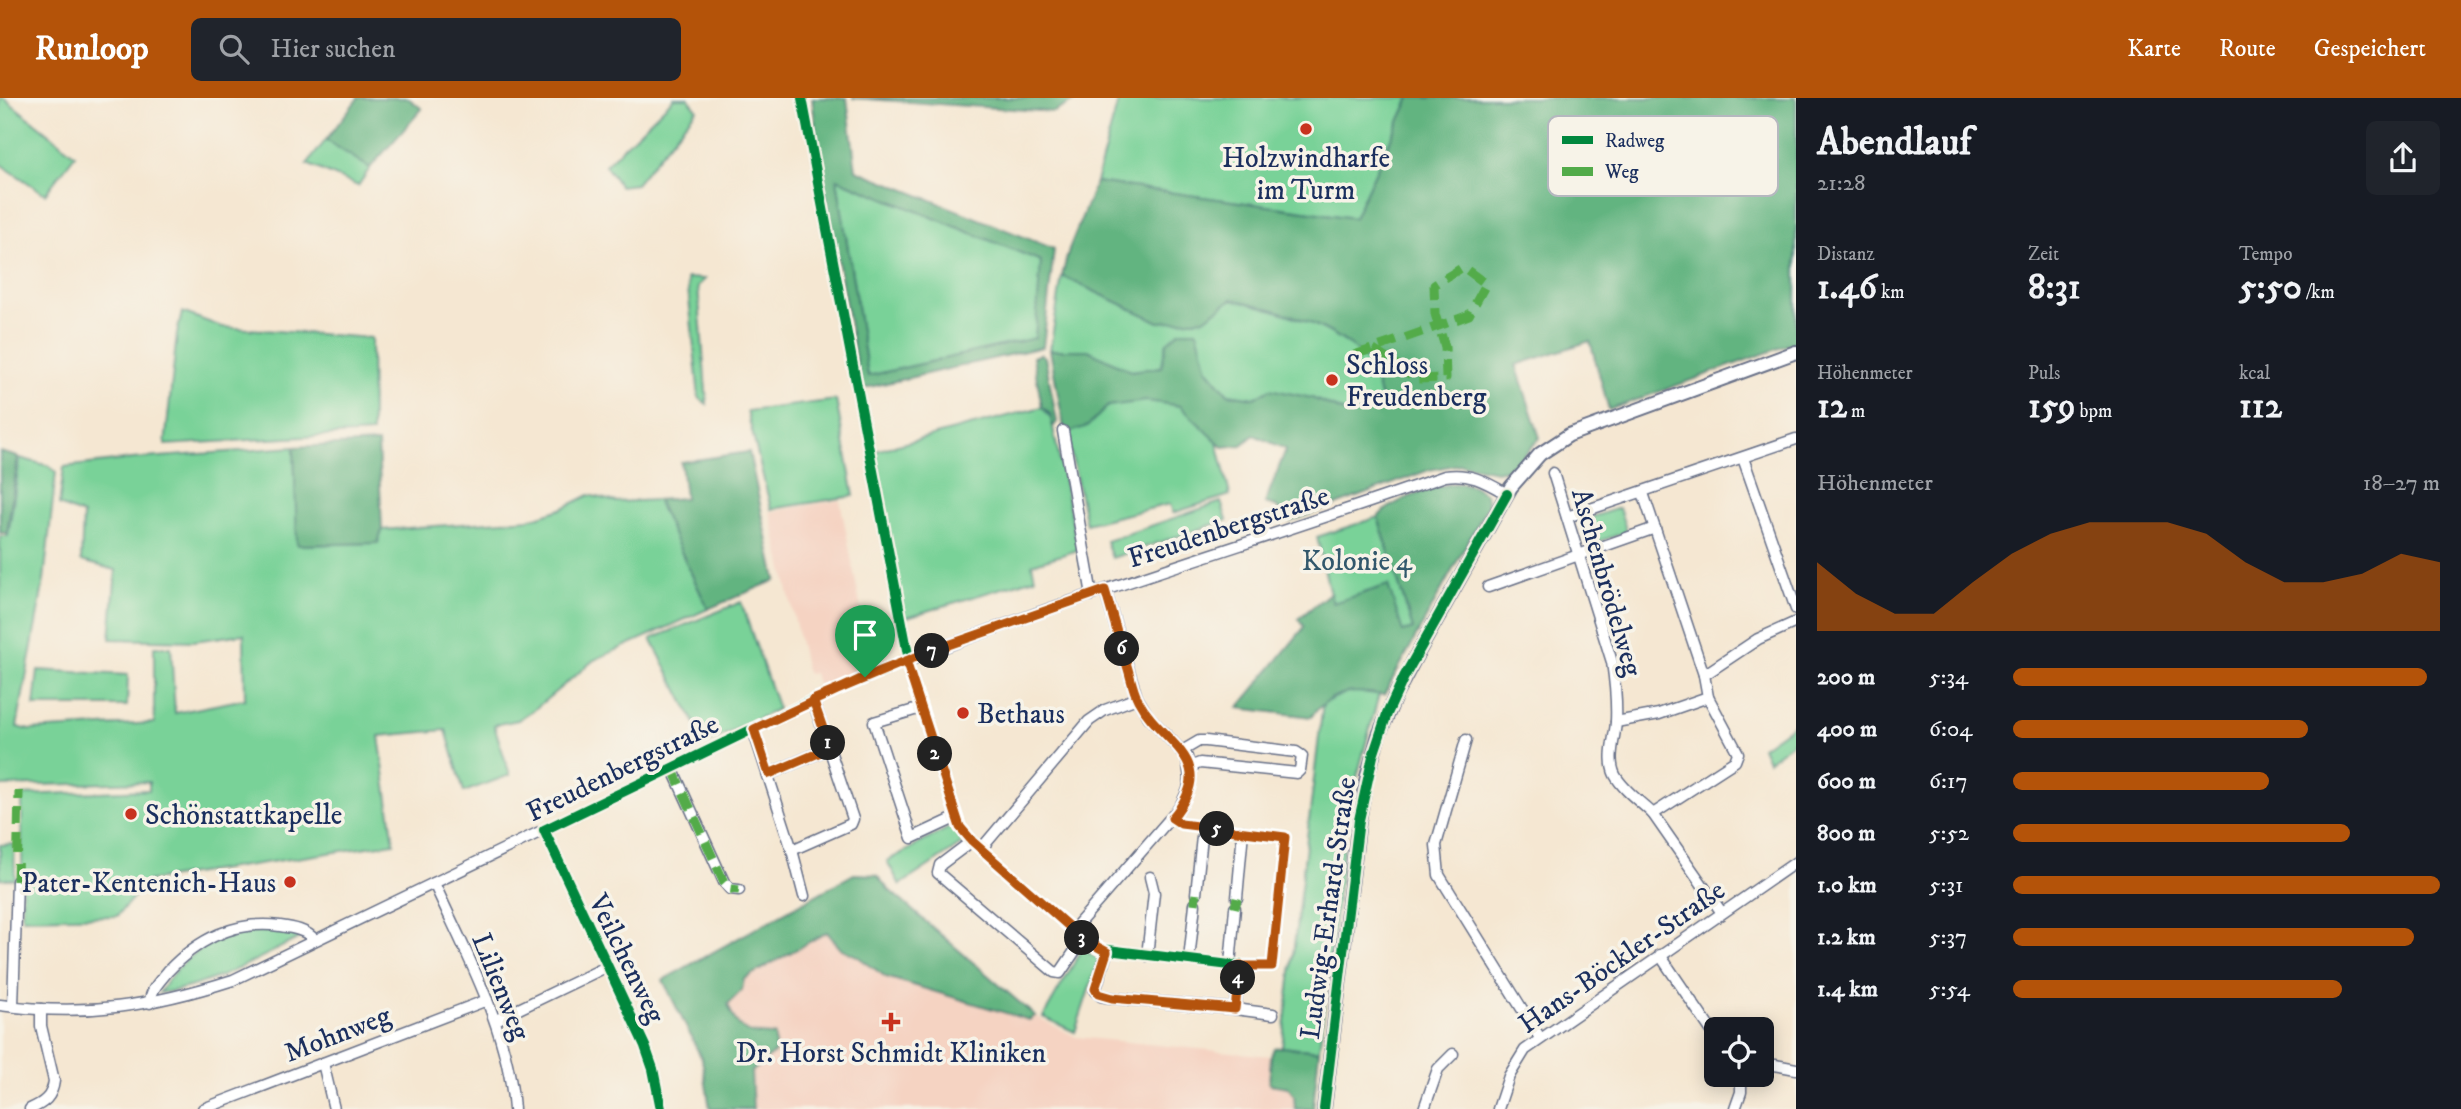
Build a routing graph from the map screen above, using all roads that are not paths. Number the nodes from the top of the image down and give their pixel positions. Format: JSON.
{"nodes":[{"id":1,"x":802,"y":98,"type":"edge"},
{"id":2,"x":1796,"y":352,"type":"edge"},
{"id":3,"x":1063,"y":431,"type":"dead end"},
{"id":4,"x":1796,"y":439,"type":"edge"},
{"id":5,"x":1743,"y":458,"type":"junction"},
{"id":6,"x":1553,"y":473,"type":"dead end"},
{"id":7,"x":1643,"y":493,"type":"junction"},
{"id":8,"x":1507,"y":494,"type":"junction"},
{"id":9,"x":1567,"y":517,"type":"junction"},
{"id":10,"x":1655,"y":528,"type":"junction"},
{"id":11,"x":1579,"y":555,"type":"junction"},
{"id":12,"x":1488,"y":587,"type":"dead end"},
{"id":13,"x":1105,"y":590,"type":"junction"},
{"id":14,"x":1092,"y":595,"type":"junction"},
{"id":15,"x":1796,"y":609,"type":"edge"},
{"id":16,"x":1796,"y":622,"type":"edge"},
{"id":17,"x":907,"y":660,"type":"junction"},
{"id":18,"x":1704,"y":675,"type":"junction"},
{"id":19,"x":1708,"y":697,"type":"junction"},
{"id":20,"x":1137,"y":698,"type":"junction"},
{"id":21,"x":813,"y":700,"type":"junction"},
{"id":22,"x":921,"y":708,"type":"junction"},
{"id":23,"x":1616,"y":722,"type":"junction"},
{"id":24,"x":754,"y":729,"type":"junction"},
{"id":25,"x":1466,"y":740,"type":"dead end"},
{"id":26,"x":830,"y":748,"type":"junction"},
{"id":27,"x":1182,"y":751,"type":"junction"},
{"id":28,"x":1189,"y":767,"type":"junction"},
{"id":29,"x":671,"y":768,"type":"junction"},
{"id":30,"x":769,"y":774,"type":"junction"},
{"id":31,"x":1653,"y":814,"type":"junction"},
{"id":32,"x":956,"y":818,"type":"junction"},
{"id":33,"x":1172,"y":818,"type":"junction"},
{"id":34,"x":1203,"y":827,"type":"junction"},
{"id":35,"x":544,"y":830,"type":"junction"},
{"id":36,"x":1243,"y":831,"type":"junction"},
{"id":37,"x":977,"y":845,"type":"junction"},
{"id":38,"x":792,"y":850,"type":"junction"},
{"id":39,"x":1796,"y":862,"type":"edge"},
{"id":40,"x":1150,"y":877,"type":"dead end"},
{"id":41,"x":17,"y":881,"type":"dead end"},
{"id":42,"x":435,"y":883,"type":"junction"},
{"id":43,"x":739,"y":890,"type":"dead end"},
{"id":44,"x":804,"y":895,"type":"dead end"},
{"id":45,"x":1722,"y":913,"type":"junction"},
{"id":46,"x":1073,"y":930,"type":"junction"},
{"id":47,"x":1083,"y":939,"type":"junction"},
{"id":48,"x":315,"y":940,"type":"junction"},
{"id":49,"x":1107,"y":952,"type":"junction"},
{"id":50,"x":1660,"y":955,"type":"junction"},
{"id":51,"x":1147,"y":956,"type":"junction"},
{"id":52,"x":1189,"y":960,"type":"junction"},
{"id":53,"x":608,"y":966,"type":"junction"},
{"id":54,"x":1235,"y":966,"type":"junction"},
{"id":55,"x":487,"y":1000,"type":"junction"},
{"id":56,"x":150,"y":1003,"type":"junction"},
{"id":57,"x":0,"y":1004,"type":"edge"},
{"id":58,"x":13,"y":1006,"type":"junction"},
{"id":59,"x":41,"y":1009,"type":"junction"},
{"id":60,"x":1235,"y":1009,"type":"junction"},
{"id":61,"x":1273,"y":1014,"type":"dead end"},
{"id":62,"x":496,"y":1020,"type":"junction"},
{"id":63,"x":1704,"y":1020,"type":"edge"},
{"id":64,"x":1540,"y":1038,"type":"junction"},
{"id":65,"x":1453,"y":1054,"type":"dead end"},
{"id":66,"x":323,"y":1063,"type":"junction"},
{"id":67,"x":1774,"y":1065,"type":"edge"},
{"id":68,"x":1796,"y":1069,"type":"edge"},
{"id":69,"x":1741,"y":1087,"type":"edge"},
{"id":70,"x":30,"y":1109,"type":"edge"},
{"id":71,"x":203,"y":1109,"type":"edge"},
{"id":72,"x":334,"y":1109,"type":"edge"},
{"id":73,"x":514,"y":1109,"type":"edge"},
{"id":74,"x":661,"y":1109,"type":"edge"},
{"id":75,"x":1324,"y":1109,"type":"edge"},
{"id":76,"x":1424,"y":1109,"type":"edge"},
{"id":77,"x":1498,"y":1109,"type":"edge"},
{"id":78,"x":1735,"y":1109,"type":"edge"}],
"edges":[{"from":1,"to":17,"type":"street"},
{"from":2,"to":8,"type":"main road","name":"Ludwig-Erhard-Straße"},
{"from":3,"to":14,"type":"street"},
{"from":4,"to":5,"type":"street"},
{"from":5,"to":7,"type":"street"},
{"from":5,"to":15,"type":"street"},
{"from":6,"to":9,"type":"street","name":"Aschenbrödelweg"},
{"from":7,"to":9,"type":"street"},
{"from":7,"to":10,"type":"street"},
{"from":8,"to":13,"type":"street","name":"Freudenbergstraße"},
{"from":8,"to":75,"type":"main road","name":"Ludwig-Erhard-Straße"},
{"from":9,"to":11,"type":"street","name":"Aschenbrödelweg"},
{"from":10,"to":11,"type":"street"},
{"from":10,"to":18,"type":"street"},
{"from":11,"to":12,"type":"street"},
{"from":11,"to":23,"type":"street","name":"Aschenbrödelweg"},
{"from":13,"to":14,"type":"street","name":"Freudenbergstraße"},
{"from":13,"to":20,"type":"street"},
{"from":14,"to":17,"type":"street","name":"Freudenbergstraße"},
{"from":16,"to":18,"type":"street"},
{"from":17,"to":21,"type":"street","name":"Freudenbergstraße"},
{"from":17,"to":22,"type":"street"},
{"from":18,"to":19,"type":"street"},
{"from":19,"to":23,"type":"street"},
{"from":19,"to":31,"type":"street"},
{"from":20,"to":27,"type":"street"},
{"from":20,"to":37,"type":"street"},
{"from":21,"to":24,"type":"street","name":"Freudenbergstraße"},
{"from":21,"to":26,"type":"street"},
{"from":22,"to":32,"type":"street"},
{"from":22,"to":32,"type":"street"},
{"from":23,"to":31,"type":"street","name":"Aschenbrödelweg"},
{"from":24,"to":29,"type":"street","name":"Freudenbergstraße"},
{"from":24,"to":30,"type":"street"},
{"from":25,"to":64,"type":"street"},
{"from":26,"to":30,"type":"street"},
{"from":26,"to":38,"type":"street"},
{"from":27,"to":28,"type":"street"},
{"from":27,"to":28,"type":"street"},
{"from":28,"to":33,"type":"street"},
{"from":29,"to":35,"type":"street","name":"Freudenbergstraße"},
{"from":29,"to":43,"type":"street"},
{"from":30,"to":38,"type":"street"},
{"from":31,"to":45,"type":"street","name":"Aschenbrödelweg"},
{"from":32,"to":37,"type":"street"},
{"from":33,"to":34,"type":"street"},
{"from":33,"to":46,"type":"street"},
{"from":34,"to":36,"type":"street"},
{"from":34,"to":52,"type":"street"},
{"from":35,"to":42,"type":"street","name":"Freudenbergstraße"},
{"from":35,"to":53,"type":"street","name":"Veilchenweg"},
{"from":36,"to":54,"type":"street"},
{"from":36,"to":54,"type":"street"},
{"from":37,"to":46,"type":"street"},
{"from":37,"to":47,"type":"street"},
{"from":38,"to":44,"type":"street"},
{"from":39,"to":45,"type":"street","name":"Hans-Böckler-Straße"},
{"from":40,"to":51,"type":"street"},
{"from":41,"to":58,"type":"street"},
{"from":42,"to":48,"type":"street","name":"Freudenbergstraße"},
{"from":42,"to":55,"type":"street","name":"Lilienweg"},
{"from":45,"to":50,"type":"street","name":"Hans-Böckler-Straße"},
{"from":46,"to":47,"type":"street"},
{"from":47,"to":49,"type":"street"},
{"from":48,"to":56,"type":"street","name":"Freudenbergstraße"},
{"from":48,"to":56,"type":"street"},
{"from":49,"to":51,"type":"street"},
{"from":49,"to":60,"type":"street"},
{"from":50,"to":63,"type":"street"},
{"from":50,"to":64,"type":"street","name":"Hans-Böckler-Straße"},
{"from":51,"to":52,"type":"street"},
{"from":52,"to":54,"type":"street"},
{"from":53,"to":62,"type":"street"},
{"from":53,"to":74,"type":"street","name":"Veilchenweg"},
{"from":54,"to":60,"type":"street"},
{"from":55,"to":62,"type":"street","name":"Lilienweg"},
{"from":55,"to":66,"type":"street","name":"Mohnweg"},
{"from":56,"to":59,"type":"street","name":"Freudenbergstraße"},
{"from":57,"to":58,"type":"street","name":"Freudenbergstraße"},
{"from":58,"to":59,"type":"street","name":"Freudenbergstraße"},
{"from":59,"to":70,"type":"street"},
{"from":60,"to":61,"type":"street"},
{"from":62,"to":73,"type":"street","name":"Lilienweg"},
{"from":64,"to":77,"type":"street","name":"Hans-Böckler-Straße"},
{"from":65,"to":76,"type":"street"},
{"from":66,"to":71,"type":"street","name":"Mohnweg"},
{"from":66,"to":72,"type":"street"},
{"from":67,"to":68,"type":"street"},
{"from":69,"to":78,"type":"street"}]}
